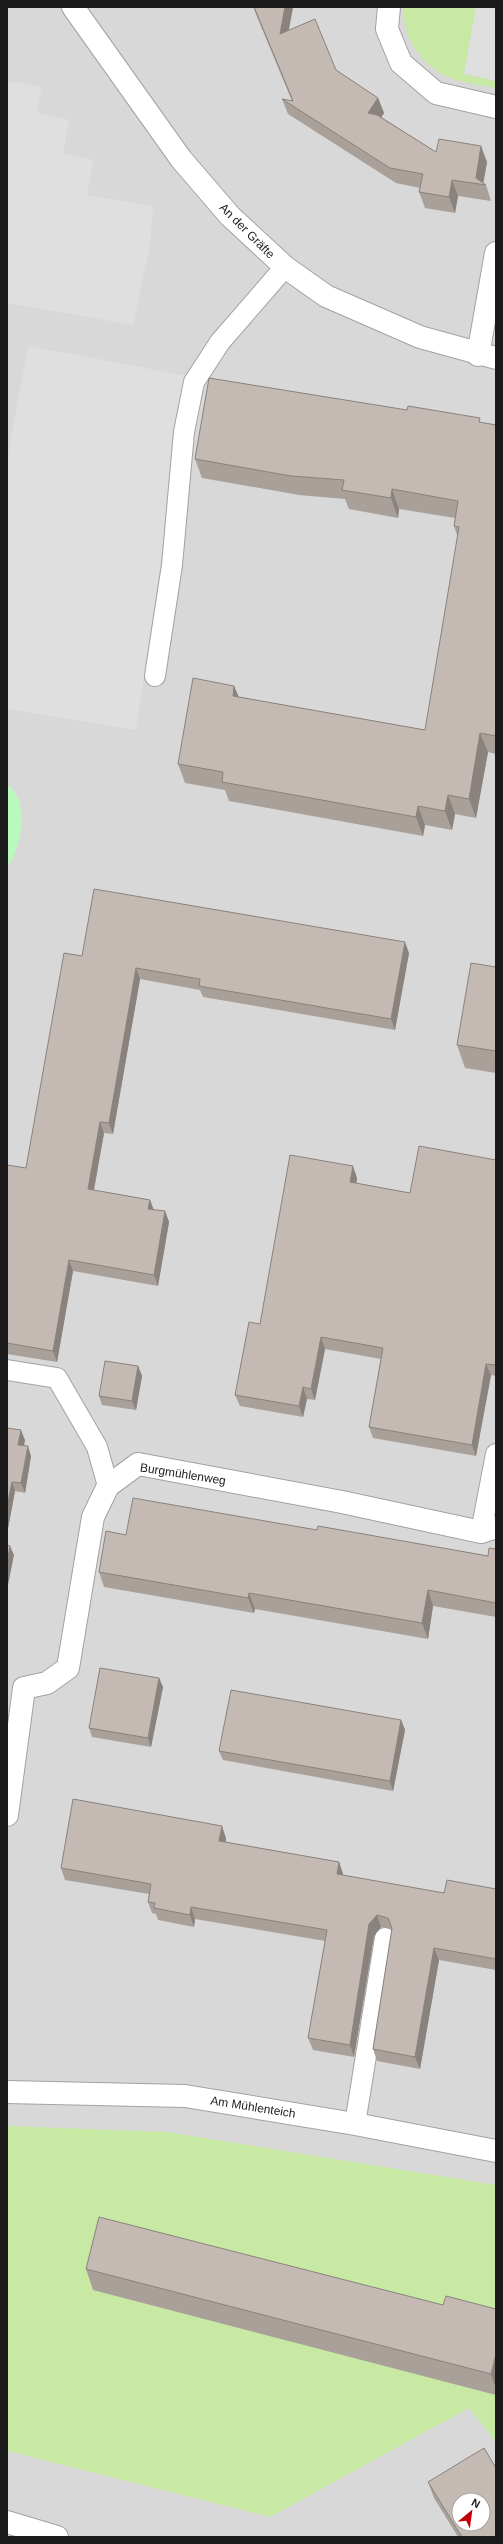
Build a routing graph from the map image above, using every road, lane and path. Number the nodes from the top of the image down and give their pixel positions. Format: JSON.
{"nodes":[{"id":1,"x":73,"y":7,"type":"edge"},
{"id":2,"x":390,"y":7,"type":"edge"},
{"id":3,"x":496,"y":107,"type":"edge"},
{"id":4,"x":496,"y":253,"type":"edge"},
{"id":5,"x":284,"y":267,"type":"junction"},
{"id":6,"x":487,"y":356,"type":"edge"},
{"id":7,"x":155,"y":676,"type":"dead end"},
{"id":8,"x":7,"y":1370,"type":"edge"},
{"id":9,"x":496,"y":1454,"type":"edge"},
{"id":10,"x":108,"y":1486,"type":"junction"},
{"id":11,"x":488,"y":1530,"type":"edge"},
{"id":12,"x":16,"y":1686,"type":"edge"},
{"id":13,"x":7,"y":1815,"type":"edge"},
{"id":14,"x":385,"y":1938,"type":"dead end"},
{"id":15,"x":7,"y":2092,"type":"edge"},
{"id":16,"x":355,"y":2124,"type":"junction"},
{"id":17,"x":496,"y":2151,"type":"edge"},
{"id":18,"x":7,"y":2522,"type":"edge"},
{"id":19,"x":57,"y":2537,"type":"edge"}],
"edges":[{"from":1,"to":5,"type":"street","name":"An der Gräfte"},
{"from":2,"to":3,"type":"street"},
{"from":4,"to":6,"type":"street"},
{"from":5,"to":6,"type":"street","name":"An der Gräfte"},
{"from":5,"to":7,"type":"lane"},
{"from":8,"to":10,"type":"lane"},
{"from":9,"to":11,"type":"lane"},
{"from":10,"to":11,"type":"street","name":"Burgmühlenweg"},
{"from":10,"to":12,"type":"street","name":"Burgmühlenweg"},
{"from":12,"to":13,"type":"street","name":"Burgmühlenweg"},
{"from":14,"to":16,"type":"lane"},
{"from":15,"to":16,"type":"street","name":"Am Mühlenteich"},
{"from":16,"to":17,"type":"street","name":"Am Mühlenteich"},
{"from":18,"to":19,"type":"street"}]}
